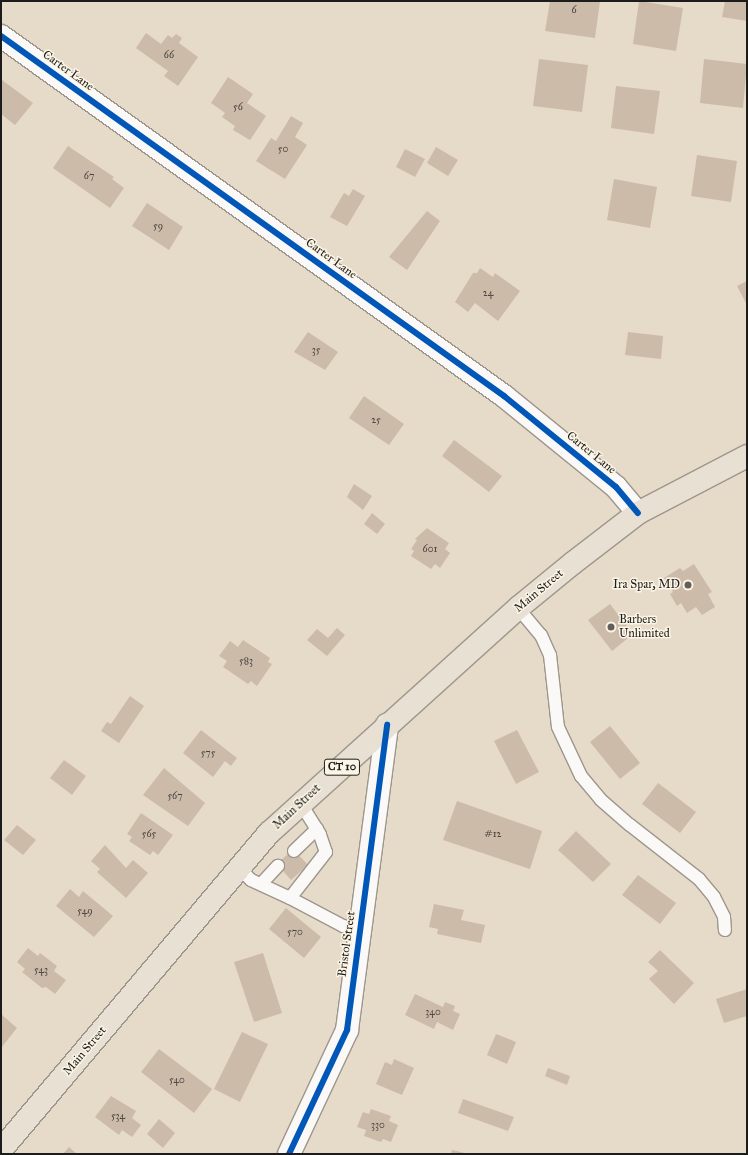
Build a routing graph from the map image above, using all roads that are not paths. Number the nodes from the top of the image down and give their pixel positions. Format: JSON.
{"nodes":[{"id":1,"x":1,"y":36,"type":"edge"},
{"id":2,"x":747,"y":456,"type":"edge"},
{"id":3,"x":638,"y":513,"type":"junction"},
{"id":4,"x":518,"y":608,"type":"junction"},
{"id":5,"x":387,"y":725,"type":"junction"},
{"id":6,"x":301,"y":804,"type":"junction"},
{"id":7,"x":317,"y":829,"type":"junction"},
{"id":8,"x":294,"y":851,"type":"dead end"},
{"id":9,"x":278,"y":866,"type":"dead end"},
{"id":10,"x":239,"y":868,"type":"junction"},
{"id":11,"x":261,"y":884,"type":"junction"},
{"id":12,"x":290,"y":898,"type":"junction"},
{"id":13,"x":725,"y":930,"type":"dead end"},
{"id":14,"x":360,"y":931,"type":"junction"},
{"id":15,"x":1,"y":1150,"type":"edge"},
{"id":16,"x":289,"y":1154,"type":"edge"}],
"edges":[{"from":1,"to":3,"type":"street","name":"Carter Lane"},
{"from":2,"to":3,"type":"highway","name":"Main Street","number":"CT 10"},
{"from":3,"to":4,"type":"highway","name":"Main Street","number":"CT 10"},
{"from":4,"to":5,"type":"highway","name":"Main Street","number":"CT 10"},
{"from":4,"to":13,"type":"lane"},
{"from":5,"to":6,"type":"highway","name":"Main Street","number":"CT 10"},
{"from":5,"to":14,"type":"street","name":"Bristol Street"},
{"from":6,"to":7,"type":"lane"},
{"from":6,"to":10,"type":"highway","name":"Main Street","number":"CT 10"},
{"from":7,"to":8,"type":"lane"},
{"from":7,"to":12,"type":"lane"},
{"from":9,"to":11,"type":"lane"},
{"from":10,"to":11,"type":"lane"},
{"from":10,"to":15,"type":"highway","name":"Main Street","number":"CT 10"},
{"from":11,"to":12,"type":"lane"},
{"from":12,"to":14,"type":"lane"},
{"from":14,"to":16,"type":"street","name":"Bristol Street"}]}
